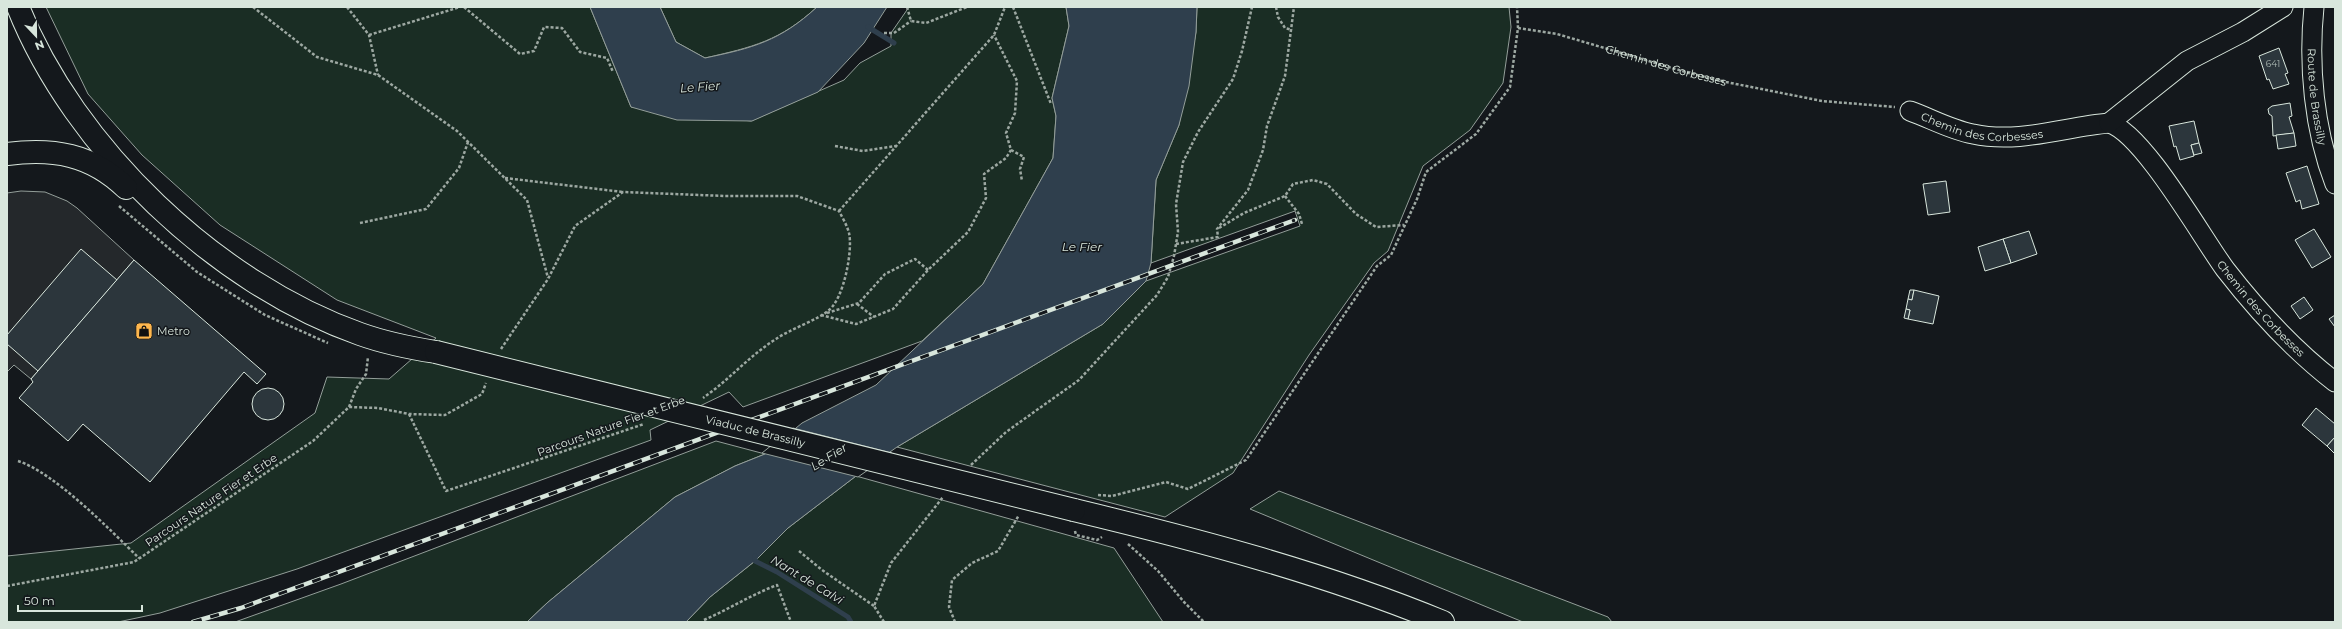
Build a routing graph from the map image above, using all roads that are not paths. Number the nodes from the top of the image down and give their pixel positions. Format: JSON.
{"nodes":[{"id":1,"x":18,"y":7,"type":"edge"},
{"id":2,"x":31,"y":7,"type":"edge"},
{"id":3,"x":2283,"y":7,"type":"edge"},
{"id":4,"x":2314,"y":7,"type":"edge"},
{"id":5,"x":1910,"y":111,"type":"road end"},
{"id":6,"x":2109,"y":123,"type":"junction"},
{"id":7,"x":7,"y":154,"type":"edge"},
{"id":8,"x":2335,"y":184,"type":"edge"},
{"id":9,"x":149,"y":198,"type":"junction"},
{"id":10,"x":436,"y":352,"type":"junction"},
{"id":11,"x":2335,"y":382,"type":"edge"},
{"id":12,"x":1443,"y":622,"type":"edge"}],
"edges":[{"from":1,"to":9,"type":"highway"},
{"from":2,"to":10,"type":"highway"},
{"from":3,"to":6,"type":"street"},
{"from":4,"to":8,"type":"street","name":"Route de Brassilly"},
{"from":5,"to":6,"type":"street","name":"Chemin des Corbesses"},
{"from":6,"to":11,"type":"street","name":"Chemin des Corbesses"},
{"from":7,"to":9,"type":"highway"},
{"from":9,"to":10,"type":"highway"},
{"from":10,"to":12,"type":"highway","name":"Viaduc de Brassilly","bridge":true}]}
